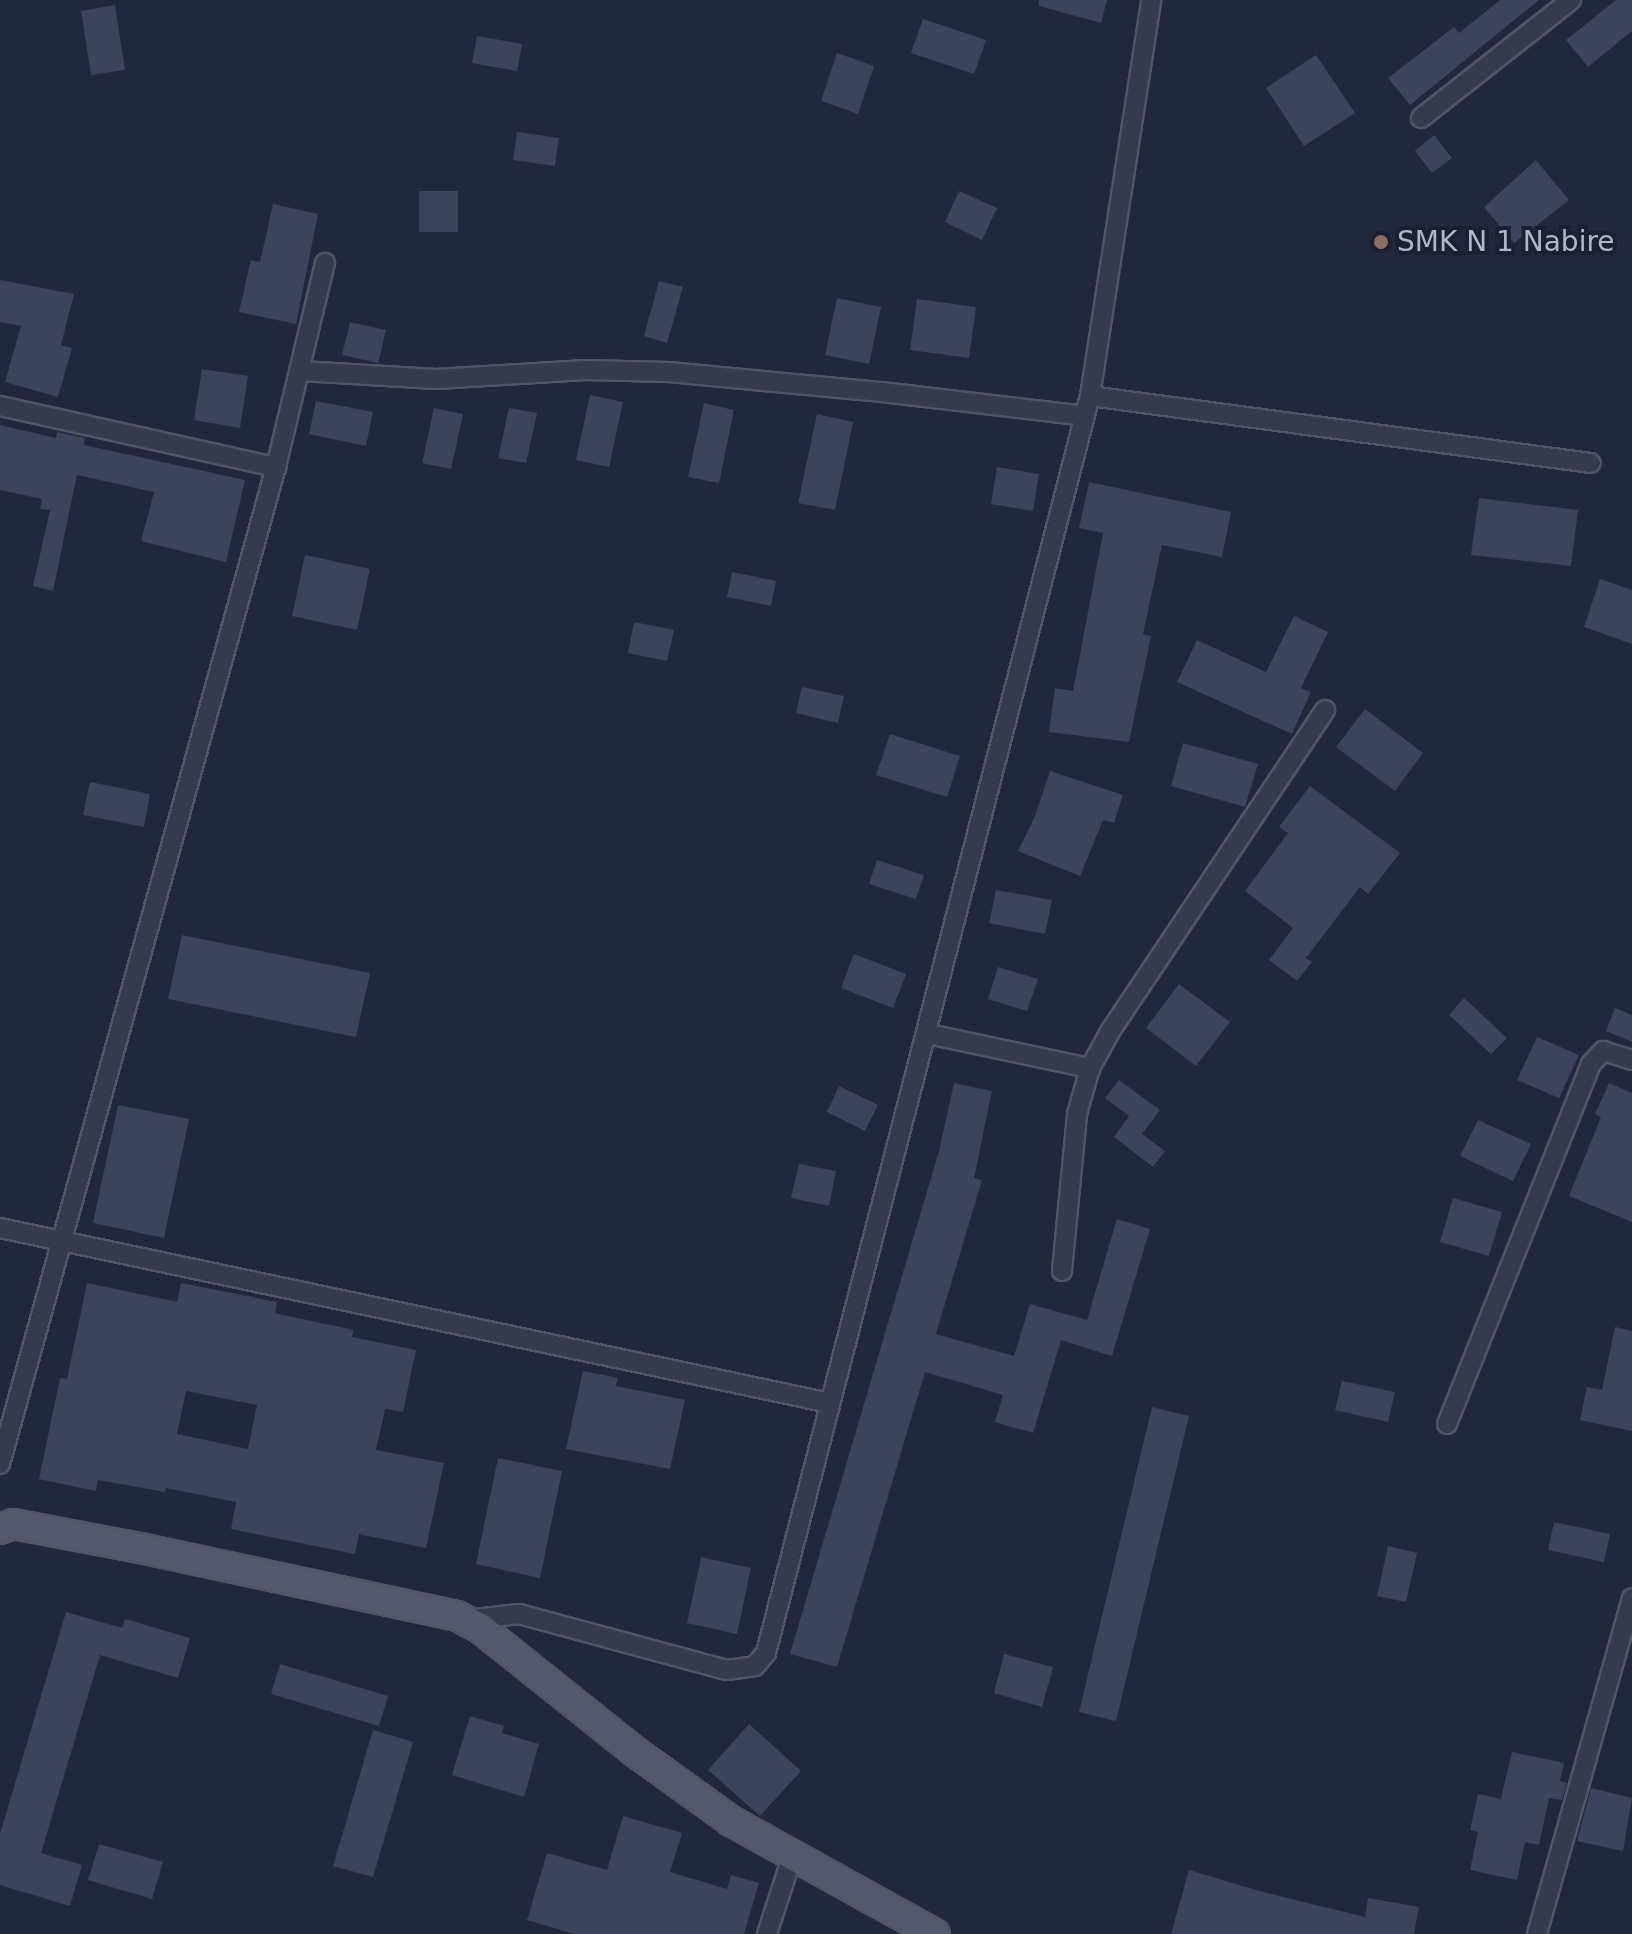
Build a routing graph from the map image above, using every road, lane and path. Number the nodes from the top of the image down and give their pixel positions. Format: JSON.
{"nodes":[{"id":1,"x":1151,"y":0,"type":"edge"},
{"id":2,"x":1571,"y":0,"type":"edge"},
{"id":3,"x":1421,"y":118,"type":"dead end"},
{"id":4,"x":325,"y":263,"type":"dead end"},
{"id":5,"x":301,"y":371,"type":"junction"},
{"id":6,"x":1090,"y":396,"type":"junction"},
{"id":7,"x":0,"y":406,"type":"edge"},
{"id":8,"x":1085,"y":416,"type":"junction"},
{"id":9,"x":1591,"y":463,"type":"dead end"},
{"id":10,"x":276,"y":467,"type":"junction"},
{"id":11,"x":1325,"y":710,"type":"dead end"},
{"id":12,"x":928,"y":1034,"type":"junction"},
{"id":13,"x":1632,"y":1060,"type":"edge"},
{"id":14,"x":1090,"y":1068,"type":"junction"},
{"id":15,"x":0,"y":1228,"type":"edge"},
{"id":16,"x":59,"y":1243,"type":"junction"},
{"id":17,"x":1062,"y":1271,"type":"dead end"},
{"id":18,"x":830,"y":1403,"type":"junction"},
{"id":19,"x":1447,"y":1424,"type":"dead end"},
{"id":20,"x":0,"y":1464,"type":"edge"},
{"id":21,"x":4,"y":1522,"type":"edge"},
{"id":22,"x":1632,"y":1598,"type":"edge"},
{"id":23,"x":466,"y":1620,"type":"junction"},
{"id":24,"x":792,"y":1857,"type":"junction"},
{"id":25,"x":767,"y":1934,"type":"edge"},
{"id":26,"x":935,"y":1934,"type":"edge"},
{"id":27,"x":1537,"y":1934,"type":"edge"}],
"edges":[{"from":1,"to":6,"type":"street"},
{"from":2,"to":3,"type":"street"},
{"from":4,"to":5,"type":"street"},
{"from":5,"to":8,"type":"street"},
{"from":5,"to":10,"type":"street"},
{"from":6,"to":8,"type":"street"},
{"from":6,"to":9,"type":"street"},
{"from":7,"to":10,"type":"street"},
{"from":8,"to":12,"type":"street"},
{"from":10,"to":16,"type":"street"},
{"from":11,"to":14,"type":"street"},
{"from":12,"to":14,"type":"street"},
{"from":12,"to":18,"type":"street"},
{"from":13,"to":19,"type":"street"},
{"from":14,"to":17,"type":"street"},
{"from":15,"to":16,"type":"street"},
{"from":16,"to":18,"type":"street"},
{"from":16,"to":20,"type":"street"},
{"from":18,"to":23,"type":"street"},
{"from":21,"to":23,"type":"main road"},
{"from":22,"to":27,"type":"street"},
{"from":23,"to":24,"type":"main road"},
{"from":24,"to":25,"type":"street"},
{"from":24,"to":26,"type":"main road"}]}
